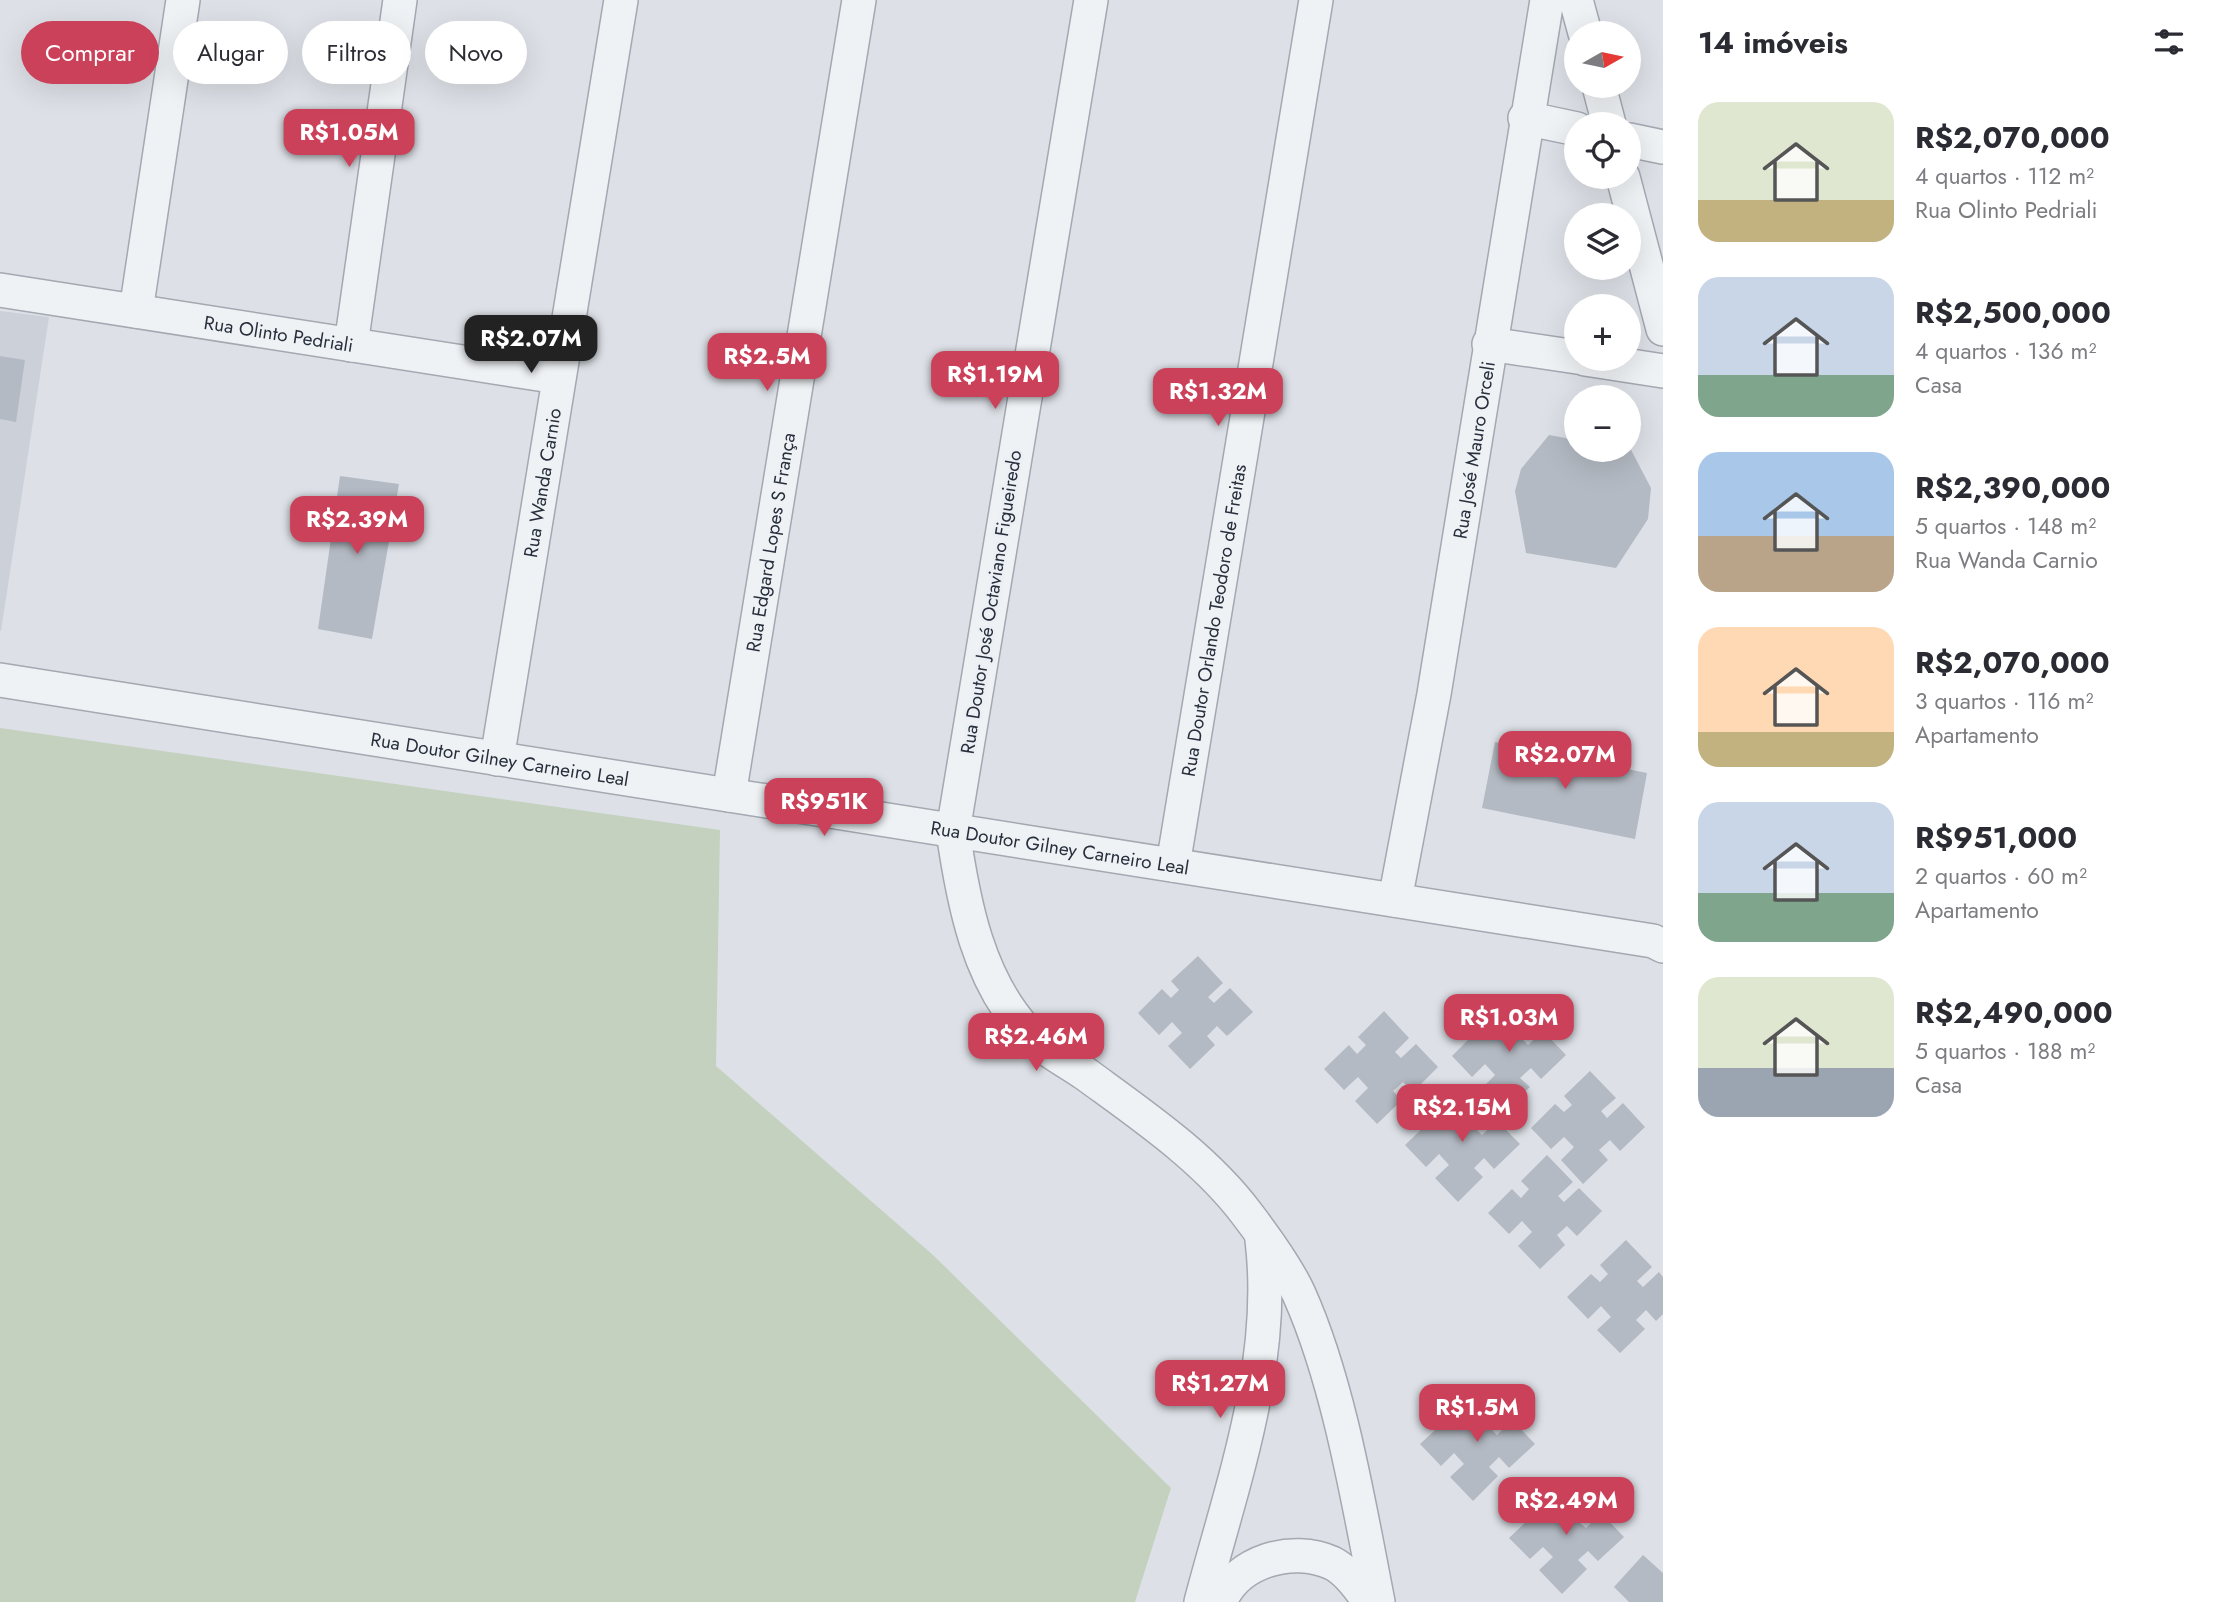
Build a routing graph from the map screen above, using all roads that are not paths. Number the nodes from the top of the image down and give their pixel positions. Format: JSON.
{"nodes":[{"id":1,"x":183,"y":0,"type":"edge"},
{"id":2,"x":400,"y":0,"type":"edge"},
{"id":3,"x":621,"y":0,"type":"edge"},
{"id":4,"x":859,"y":0,"type":"edge"},
{"id":5,"x":1091,"y":0,"type":"edge"},
{"id":6,"x":1316,"y":0,"type":"edge"},
{"id":7,"x":1547,"y":0,"type":"edge"},
{"id":8,"x":1576,"y":0,"type":"edge"},
{"id":9,"x":1582,"y":21,"type":"edge"},
{"id":10,"x":1525,"y":118,"type":"junction"},
{"id":11,"x":1564,"y":126,"type":"edge"},
{"id":12,"x":1641,"y":142,"type":"edge"},
{"id":13,"x":1663,"y":147,"type":"edge"},
{"id":14,"x":1626,"y":189,"type":"edge"},
{"id":15,"x":0,"y":290,"type":"edge"},
{"id":16,"x":135,"y":311,"type":"junction"},
{"id":17,"x":1663,"y":329,"type":"edge"},
{"id":18,"x":1489,"y":344,"type":"junction"},
{"id":19,"x":351,"y":345,"type":"junction"},
{"id":20,"x":1564,"y":356,"type":"edge"},
{"id":21,"x":1641,"y":368,"type":"edge"},
{"id":22,"x":1663,"y":371,"type":"edge"},
{"id":23,"x":558,"y":377,"type":"junction"},
{"id":24,"x":0,"y":680,"type":"edge"},
{"id":25,"x":497,"y":759,"type":"junction"},
{"id":26,"x":729,"y":795,"type":"junction"},
{"id":27,"x":953,"y":831,"type":"junction"},
{"id":28,"x":1173,"y":866,"type":"junction"},
{"id":29,"x":1395,"y":900,"type":"junction"},
{"id":30,"x":1663,"y":946,"type":"edge"},
{"id":31,"x":1261,"y":1237,"type":"junction"},
{"id":32,"x":1201,"y":1602,"type":"edge"},
{"id":33,"x":1220,"y":1602,"type":"edge"},
{"id":34,"x":1370,"y":1602,"type":"edge"},
{"id":35,"x":1378,"y":1602,"type":"edge"}],
"edges":[{"from":1,"to":16,"type":"street"},
{"from":2,"to":19,"type":"street"},
{"from":3,"to":23,"type":"street","name":"Rua Wanda Carnio"},
{"from":4,"to":26,"type":"street","name":"Rua Edgard Lopes S França"},
{"from":5,"to":27,"type":"street","name":"Rua Doutor José Octaviano Figueiredo"},
{"from":6,"to":28,"type":"street","name":"Rua Doutor Orlando Teodoro de Freitas"},
{"from":7,"to":10,"type":"street","name":"Rua José Mauro Orceli"},
{"from":8,"to":9,"type":"street"},
{"from":10,"to":11,"type":"street"},
{"from":10,"to":18,"type":"street","name":"Rua José Mauro Orceli"},
{"from":12,"to":13,"type":"street"},
{"from":14,"to":17,"type":"street"},
{"from":15,"to":16,"type":"street","name":"Rua Olinto Pedriali"},
{"from":16,"to":19,"type":"street","name":"Rua Olinto Pedriali"},
{"from":18,"to":20,"type":"street"},
{"from":18,"to":29,"type":"street","name":"Rua José Mauro Orceli"},
{"from":19,"to":23,"type":"street","name":"Rua Olinto Pedriali"},
{"from":21,"to":22,"type":"street"},
{"from":23,"to":25,"type":"street","name":"Rua Wanda Carnio"},
{"from":24,"to":25,"type":"street","name":"Rua Doutor Gilney Carneiro Leal"},
{"from":25,"to":26,"type":"street","name":"Rua Doutor Gilney Carneiro Leal"},
{"from":26,"to":27,"type":"street","name":"Rua Doutor Gilney Carneiro Leal"},
{"from":27,"to":28,"type":"street","name":"Rua Doutor Gilney Carneiro Leal"},
{"from":27,"to":31,"type":"street","name":"Rua Doutor José Octaviano Figueiredo"},
{"from":28,"to":29,"type":"street","name":"Rua Doutor Gilney Carneiro Leal"},
{"from":29,"to":30,"type":"street","name":"Rua Doutor Gilney Carneiro Leal"},
{"from":31,"to":32,"type":"street"},
{"from":31,"to":35,"type":"street","name":"Rua Doutor José Octaviano Figueiredo"},
{"from":33,"to":34,"type":"street"}]}
